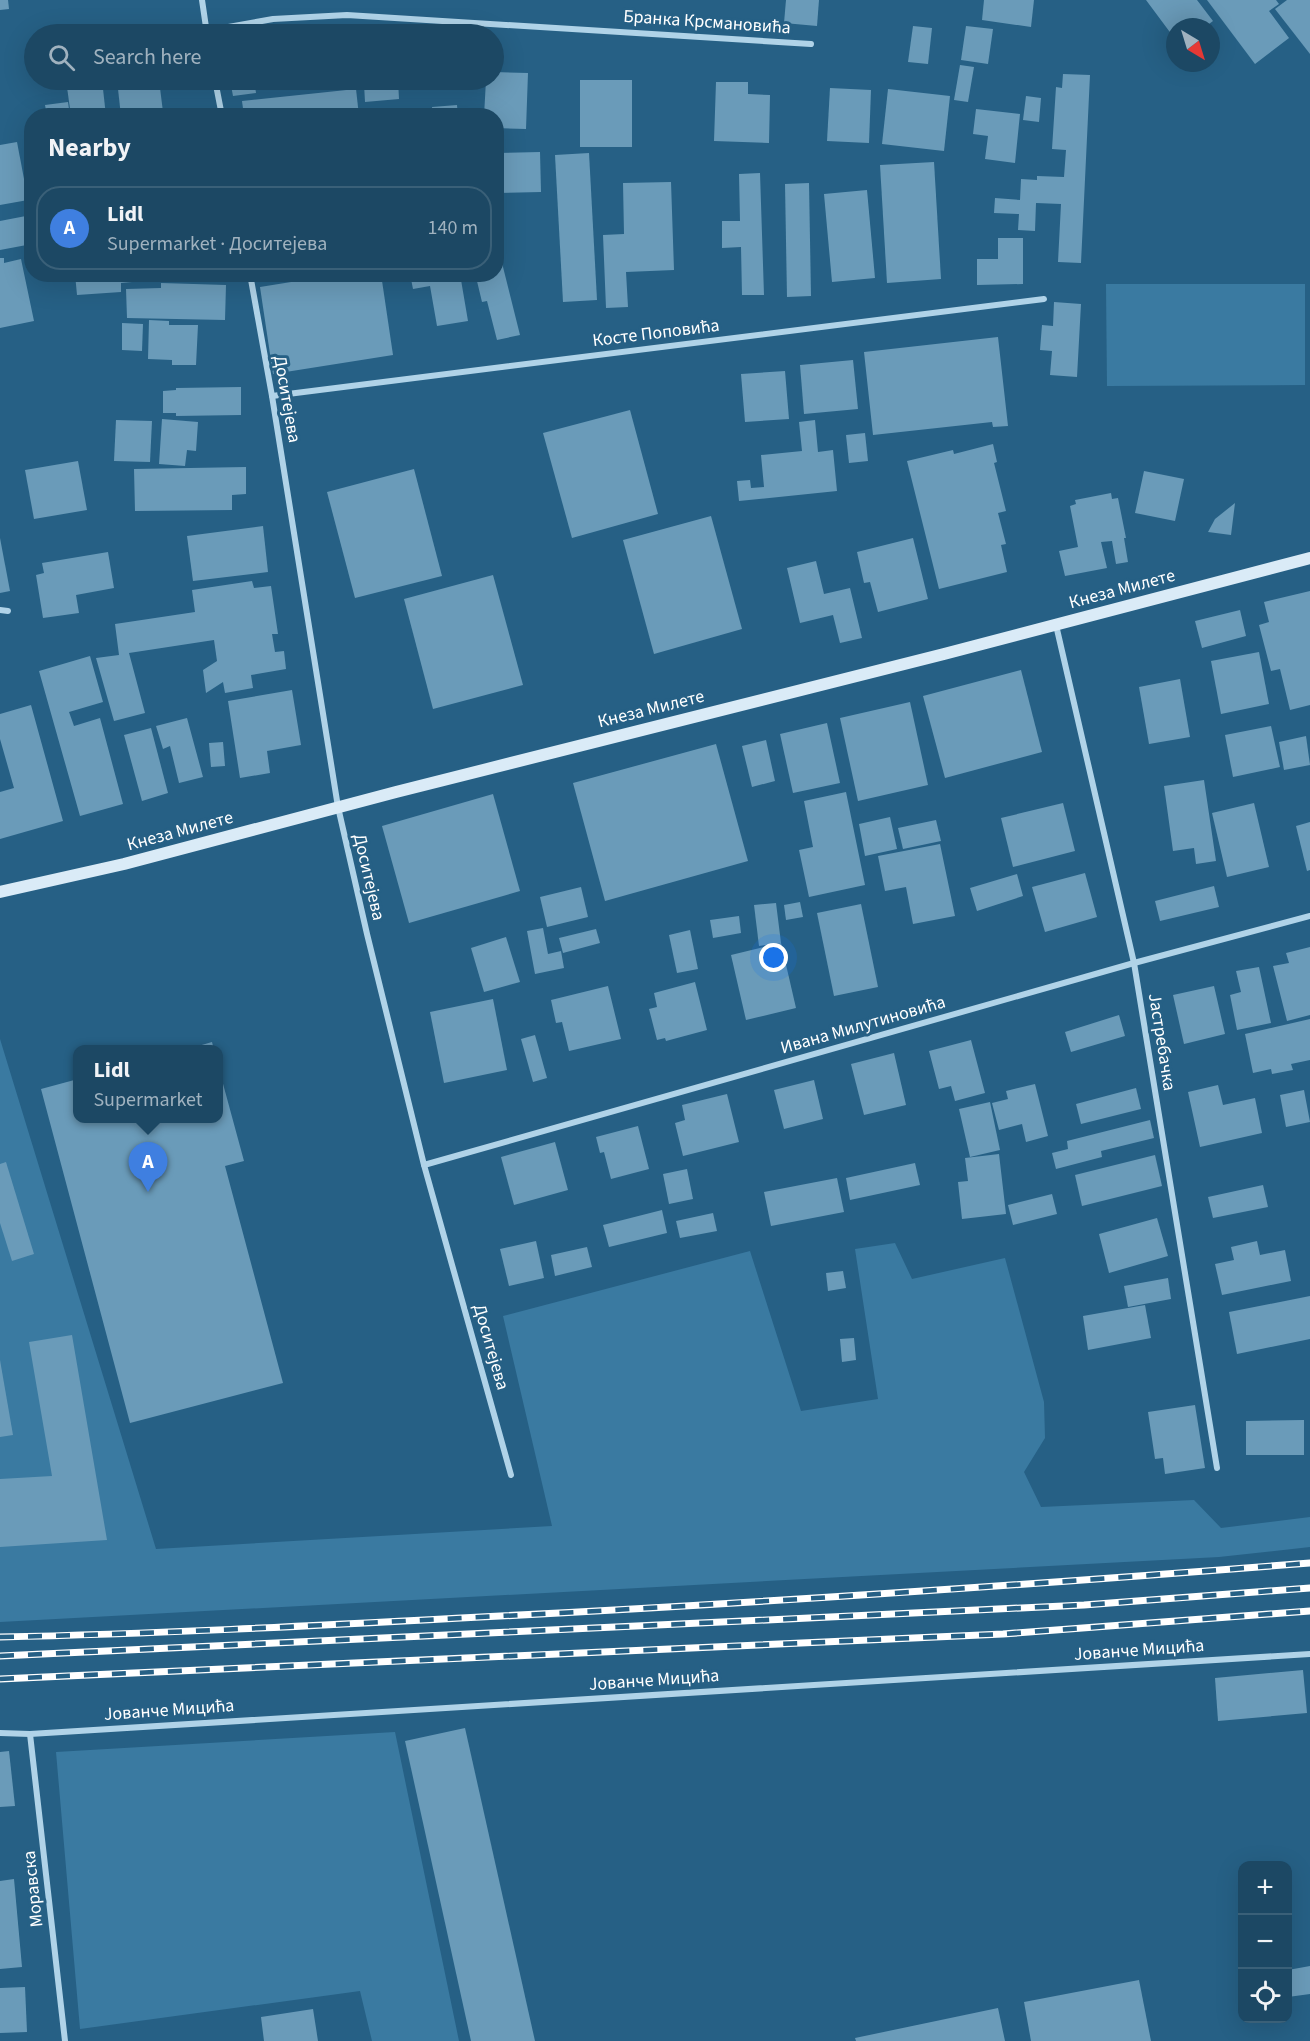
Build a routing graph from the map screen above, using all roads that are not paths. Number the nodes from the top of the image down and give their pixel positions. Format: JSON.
{"nodes":[{"id":1,"x":202,"y":0,"type":"edge"},
{"id":2,"x":206,"y":24,"type":"edge"},
{"id":3,"x":245,"y":24,"type":"edge"},
{"id":4,"x":491,"y":24,"type":"edge"},
{"id":5,"x":504,"y":25,"type":"edge"},
{"id":6,"x":811,"y":44,"type":"dead end"},
{"id":7,"x":217,"y":90,"type":"edge"},
{"id":8,"x":220,"y":108,"type":"edge"},
{"id":9,"x":251,"y":282,"type":"edge"},
{"id":10,"x":1044,"y":299,"type":"dead end"},
{"id":11,"x":272,"y":396,"type":"junction"},
{"id":12,"x":1310,"y":558,"type":"edge"},
{"id":13,"x":0,"y":610,"type":"edge"},
{"id":14,"x":8,"y":611,"type":"dead end"},
{"id":15,"x":1056,"y":624,"type":"junction"},
{"id":16,"x":338,"y":807,"type":"junction"},
{"id":17,"x":0,"y":892,"type":"edge"},
{"id":18,"x":1310,"y":916,"type":"edge"},
{"id":19,"x":1134,"y":963,"type":"junction"},
{"id":20,"x":424,"y":1165,"type":"junction"},
{"id":21,"x":1217,"y":1468,"type":"dead end"},
{"id":22,"x":511,"y":1475,"type":"dead end"},
{"id":23,"x":1310,"y":1654,"type":"edge"},
{"id":24,"x":0,"y":1733,"type":"edge"},
{"id":25,"x":30,"y":1734,"type":"junction"},
{"id":26,"x":65,"y":2041,"type":"edge"}],
"edges":[{"from":1,"to":2,"type":"street"},
{"from":3,"to":4,"type":"street","name":"Бранка Крсмановића"},
{"from":5,"to":6,"type":"street","name":"Бранка Крсмановића"},
{"from":7,"to":8,"type":"street"},
{"from":9,"to":11,"type":"street","name":"Доситејева"},
{"from":10,"to":11,"type":"street","name":"Косте Поповића"},
{"from":11,"to":16,"type":"street","name":"Доситејева"},
{"from":12,"to":15,"type":"main road","name":"Кнеза Милете"},
{"from":13,"to":14,"type":"street"},
{"from":15,"to":16,"type":"main road","name":"Кнеза Милете"},
{"from":15,"to":19,"type":"street","name":"Јастребачка"},
{"from":16,"to":17,"type":"main road","name":"Кнеза Милете"},
{"from":16,"to":20,"type":"street","name":"Доситејева"},
{"from":18,"to":19,"type":"street","name":"Ивана Милутиновића"},
{"from":19,"to":20,"type":"street","name":"Ивана Милутиновића"},
{"from":19,"to":21,"type":"street","name":"Јастребачка"},
{"from":20,"to":22,"type":"street","name":"Доситејева"},
{"from":23,"to":25,"type":"street","name":"Јованче Мицића"},
{"from":24,"to":25,"type":"street","name":"Јованче Мицића"},
{"from":25,"to":26,"type":"street","name":"Моравска"}]}
